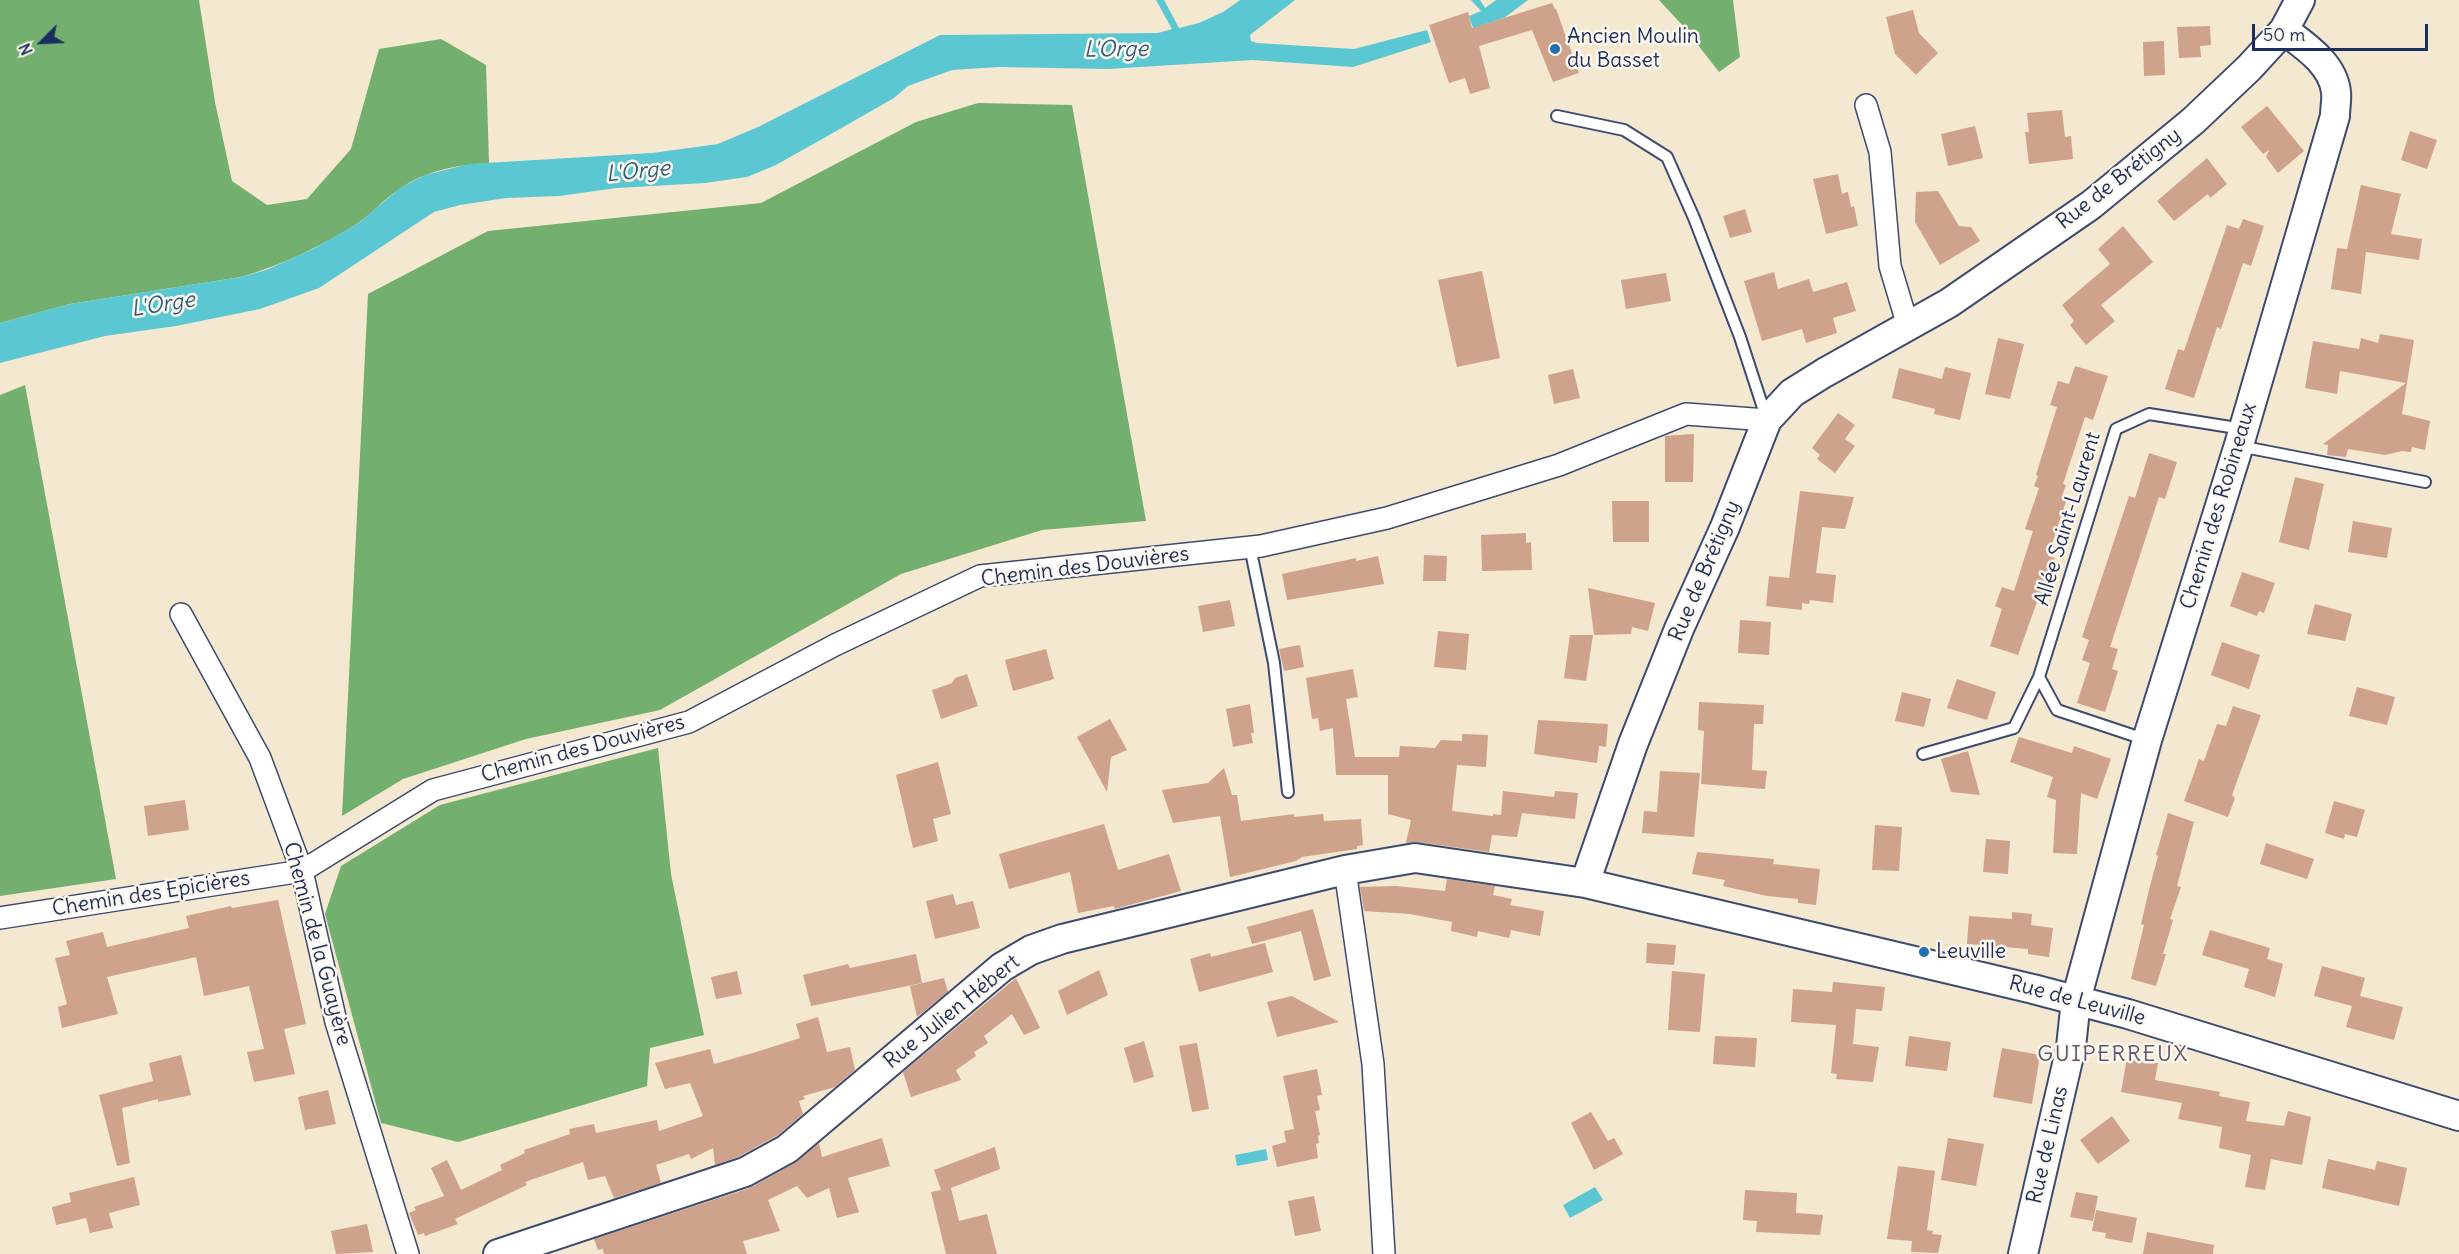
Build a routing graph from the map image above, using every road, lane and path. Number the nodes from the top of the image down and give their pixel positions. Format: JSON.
{"nodes":[{"id":1,"x":2300,"y":0,"type":"edge"},
{"id":2,"x":2284,"y":30,"type":"junction"},
{"id":3,"x":1866,"y":105,"type":"dead end"},
{"id":4,"x":1557,"y":116,"type":"dead end"},
{"id":5,"x":1908,"y":326,"type":"junction"},
{"id":6,"x":1767,"y":420,"type":"junction"},
{"id":7,"x":2242,"y":437,"type":"junction"},
{"id":8,"x":2425,"y":482,"type":"dead end"},
{"id":9,"x":1250,"y":547,"type":"junction"},
{"id":10,"x":181,"y":614,"type":"dead end"},
{"id":11,"x":2039,"y":677,"type":"junction"},
{"id":12,"x":2147,"y":740,"type":"junction"},
{"id":13,"x":1923,"y":754,"type":"dead end"},
{"id":14,"x":1288,"y":792,"type":"dead end"},
{"id":15,"x":302,"y":870,"type":"junction"},
{"id":16,"x":1344,"y":870,"type":"junction"},
{"id":17,"x":1585,"y":883,"type":"junction"},
{"id":18,"x":0,"y":918,"type":"edge"},
{"id":19,"x":2076,"y":1000,"type":"junction"},
{"id":20,"x":2459,"y":1116,"type":"edge"},
{"id":21,"x":408,"y":1254,"type":"edge"},
{"id":22,"x":498,"y":1254,"type":"edge"},
{"id":23,"x":1384,"y":1254,"type":"edge"},
{"id":24,"x":2023,"y":1254,"type":"edge"}],
"edges":[{"from":1,"to":2,"type":"street","name":"Rue de Brétigny"},
{"from":2,"to":5,"type":"street","name":"Rue de Brétigny"},
{"from":2,"to":7,"type":"street","name":"Chemin des Robineaux"},
{"from":3,"to":5,"type":"street"},
{"from":4,"to":6,"type":"lane"},
{"from":5,"to":6,"type":"street","name":"Rue de Brétigny"},
{"from":6,"to":9,"type":"street","name":"Chemin des Douvières"},
{"from":6,"to":17,"type":"street","name":"Rue de Brétigny"},
{"from":7,"to":8,"type":"lane","name":"Allée Saint-Laurent"},
{"from":7,"to":11,"type":"lane","name":"Allée Saint-Laurent"},
{"from":7,"to":12,"type":"street","name":"Chemin des Robineaux"},
{"from":9,"to":14,"type":"lane"},
{"from":9,"to":15,"type":"street","name":"Chemin des Douvières"},
{"from":10,"to":15,"type":"street","name":"Chemin de la Guayère"},
{"from":11,"to":12,"type":"lane"},
{"from":11,"to":13,"type":"lane","name":"Allée Saint-Laurent"},
{"from":12,"to":19,"type":"street","name":"Chemin des Robineaux"},
{"from":15,"to":18,"type":"street","name":"Chemin des Epicières"},
{"from":15,"to":21,"type":"street","name":"Chemin de la Guayère"},
{"from":16,"to":17,"type":"street","name":"Rue Julien Hébert"},
{"from":16,"to":22,"type":"street","name":"Rue Julien Hébert"},
{"from":16,"to":23,"type":"street"},
{"from":17,"to":19,"type":"street","name":"Rue de Leuville"},
{"from":19,"to":20,"type":"street","name":"Rue de Leuville"},
{"from":19,"to":24,"type":"street","name":"Rue de Linas"}]}
